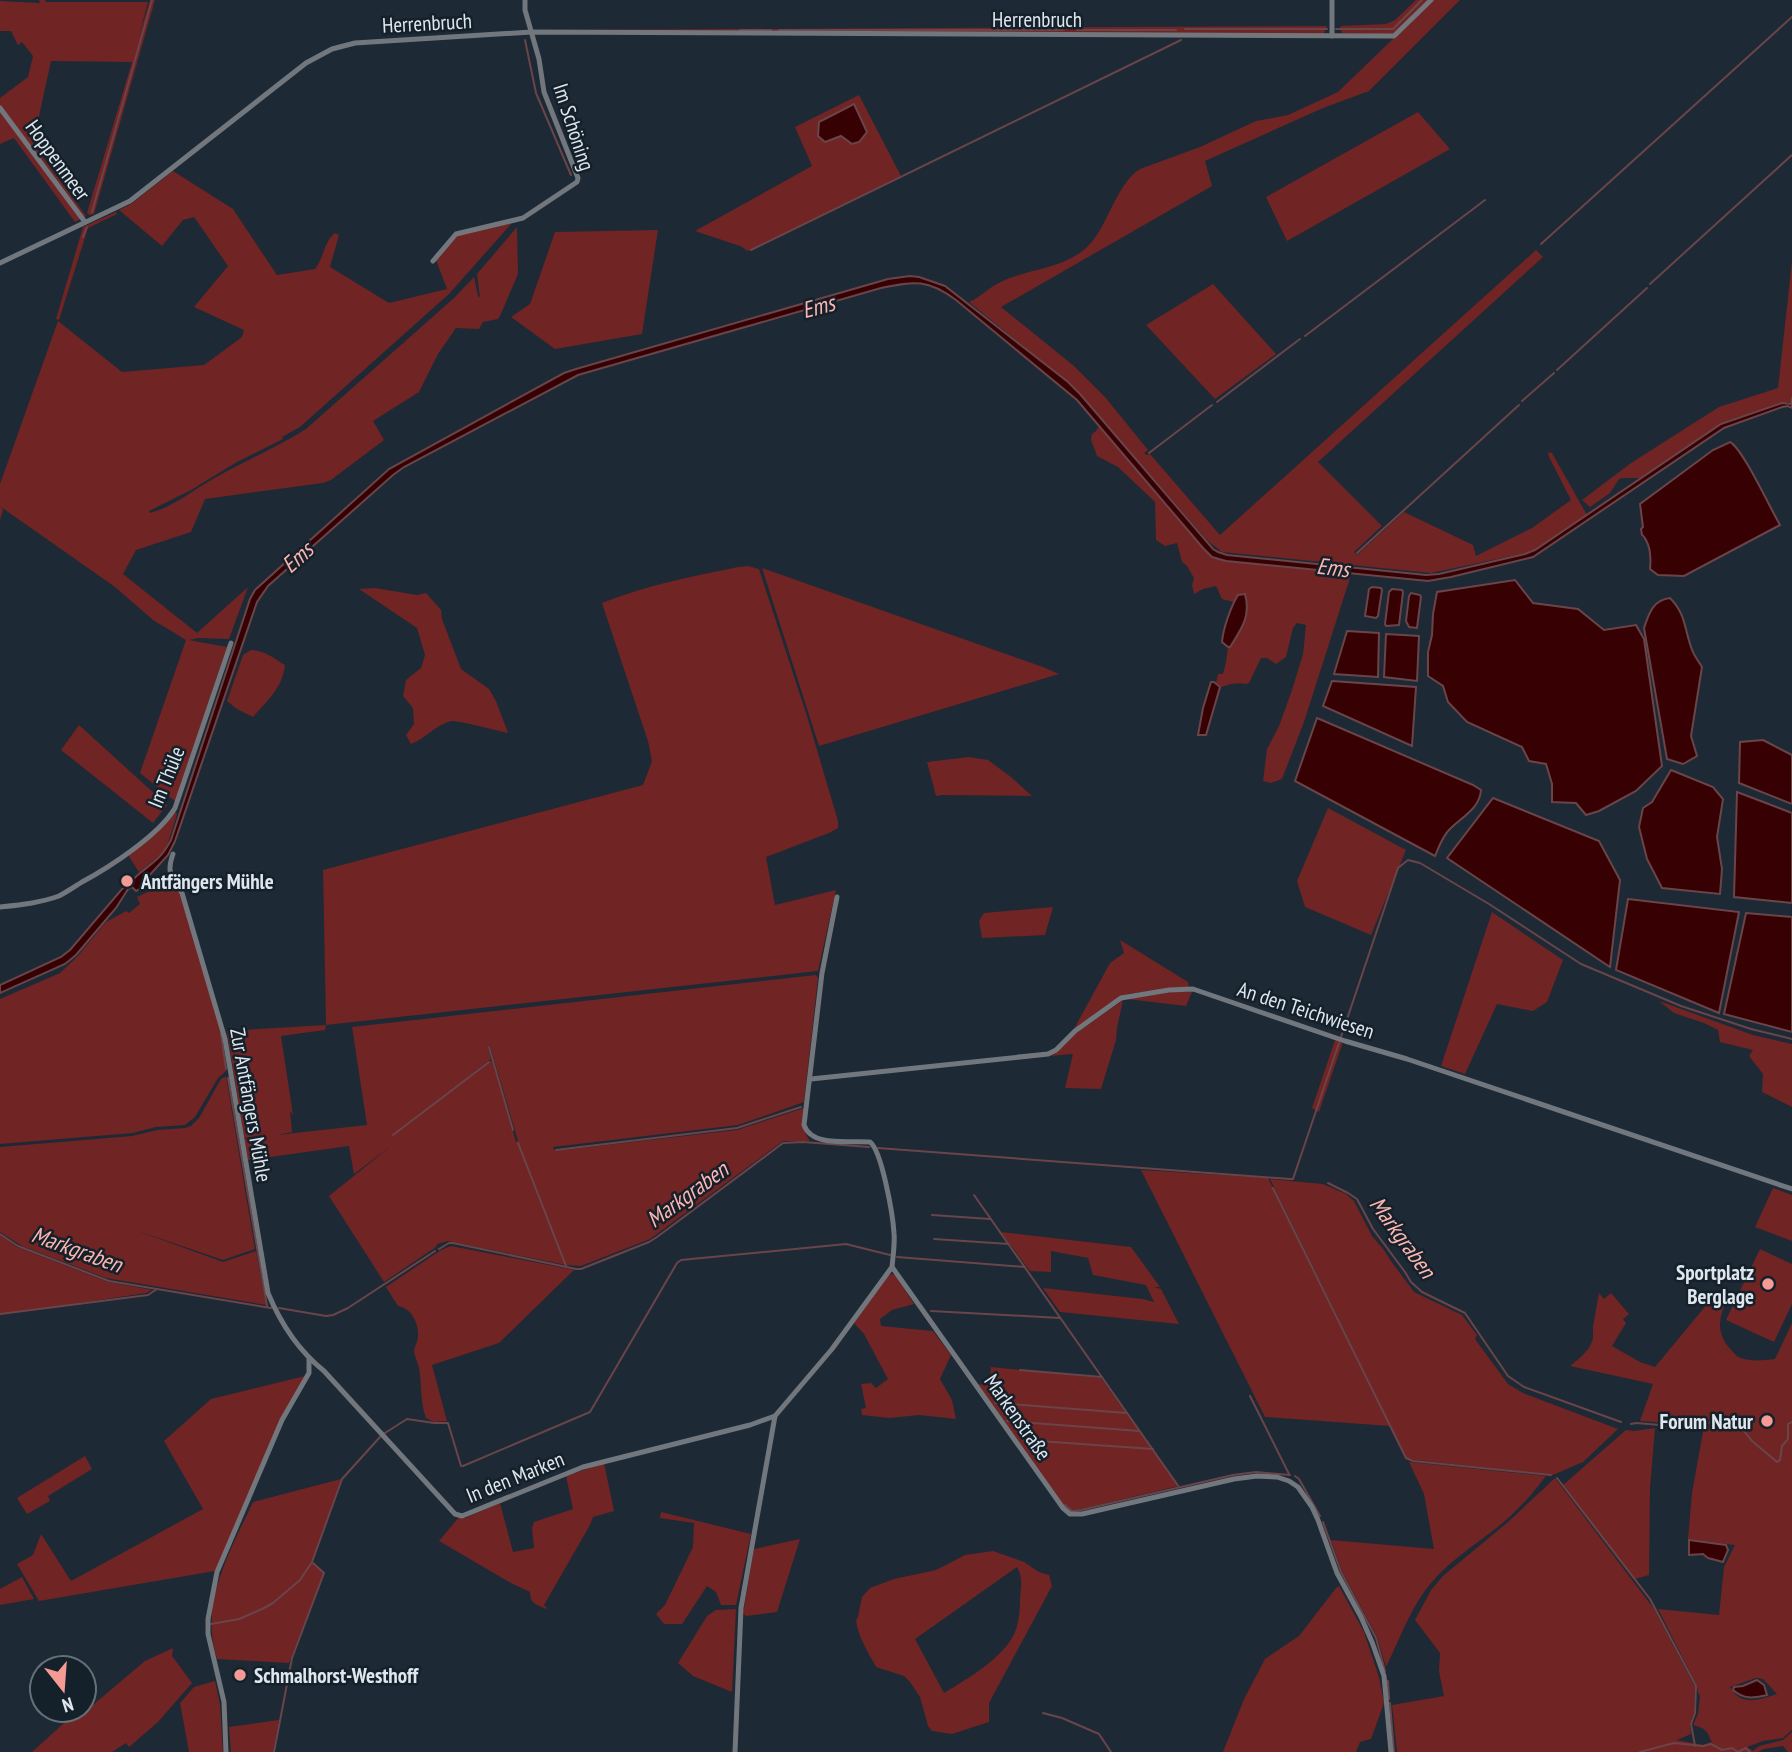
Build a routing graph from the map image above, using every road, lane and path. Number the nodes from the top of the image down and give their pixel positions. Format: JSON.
{"nodes":[{"id":1,"x":525,"y":0,"type":"edge"},
{"id":2,"x":1332,"y":0,"type":"edge"},
{"id":3,"x":1431,"y":0,"type":"edge"},
{"id":4,"x":532,"y":32,"type":"junction"},
{"id":5,"x":1332,"y":36,"type":"junction"},
{"id":6,"x":0,"y":108,"type":"edge"},
{"id":7,"x":85,"y":222,"type":"junction"},
{"id":8,"x":433,"y":261,"type":"dead end"},
{"id":9,"x":0,"y":262,"type":"edge"},
{"id":10,"x":231,"y":643,"type":"dead end"},
{"id":11,"x":173,"y":854,"type":"dead end"},
{"id":12,"x":837,"y":897,"type":"dead end"},
{"id":13,"x":0,"y":908,"type":"edge"},
{"id":14,"x":811,"y":1079,"type":"junction"},
{"id":15,"x":1792,"y":1189,"type":"edge"},
{"id":16,"x":892,"y":1266,"type":"junction"},
{"id":17,"x":309,"y":1358,"type":"junction"},
{"id":18,"x":324,"y":1371,"type":"junction"},
{"id":19,"x":309,"y":1373,"type":"junction"},
{"id":20,"x":775,"y":1416,"type":"junction"},
{"id":21,"x":226,"y":1752,"type":"edge"},
{"id":22,"x":734,"y":1752,"type":"edge"},
{"id":23,"x":1391,"y":1752,"type":"edge"}],
"edges":[{"from":1,"to":4,"type":"street","name":"Im Schöning"},
{"from":2,"to":5,"type":"street"},
{"from":3,"to":5,"type":"street","name":"Herrenbruch"},
{"from":4,"to":5,"type":"street","name":"Herrenbruch"},
{"from":4,"to":7,"type":"street","name":"Herrenbruch"},
{"from":4,"to":8,"type":"street","name":"Im Schöning"},
{"from":6,"to":7,"type":"street","name":"Hoppenmeer"},
{"from":7,"to":9,"type":"street","name":"Hoppenmeer"},
{"from":10,"to":13,"type":"street","name":"Im Thüle"},
{"from":11,"to":17,"type":"street","name":"Zur Antfängers Mühle"},
{"from":12,"to":14,"type":"street"},
{"from":14,"to":15,"type":"street","name":"An den Teichwiesen"},
{"from":14,"to":16,"type":"street"},
{"from":16,"to":20,"type":"street"},
{"from":16,"to":23,"type":"street","name":"Markenstraße"},
{"from":17,"to":18,"type":"street","name":"In den Marken"},
{"from":17,"to":19,"type":"street"},
{"from":18,"to":19,"type":"street"},
{"from":18,"to":20,"type":"street","name":"In den Marken"},
{"from":19,"to":21,"type":"street"},
{"from":20,"to":22,"type":"street"}]}
